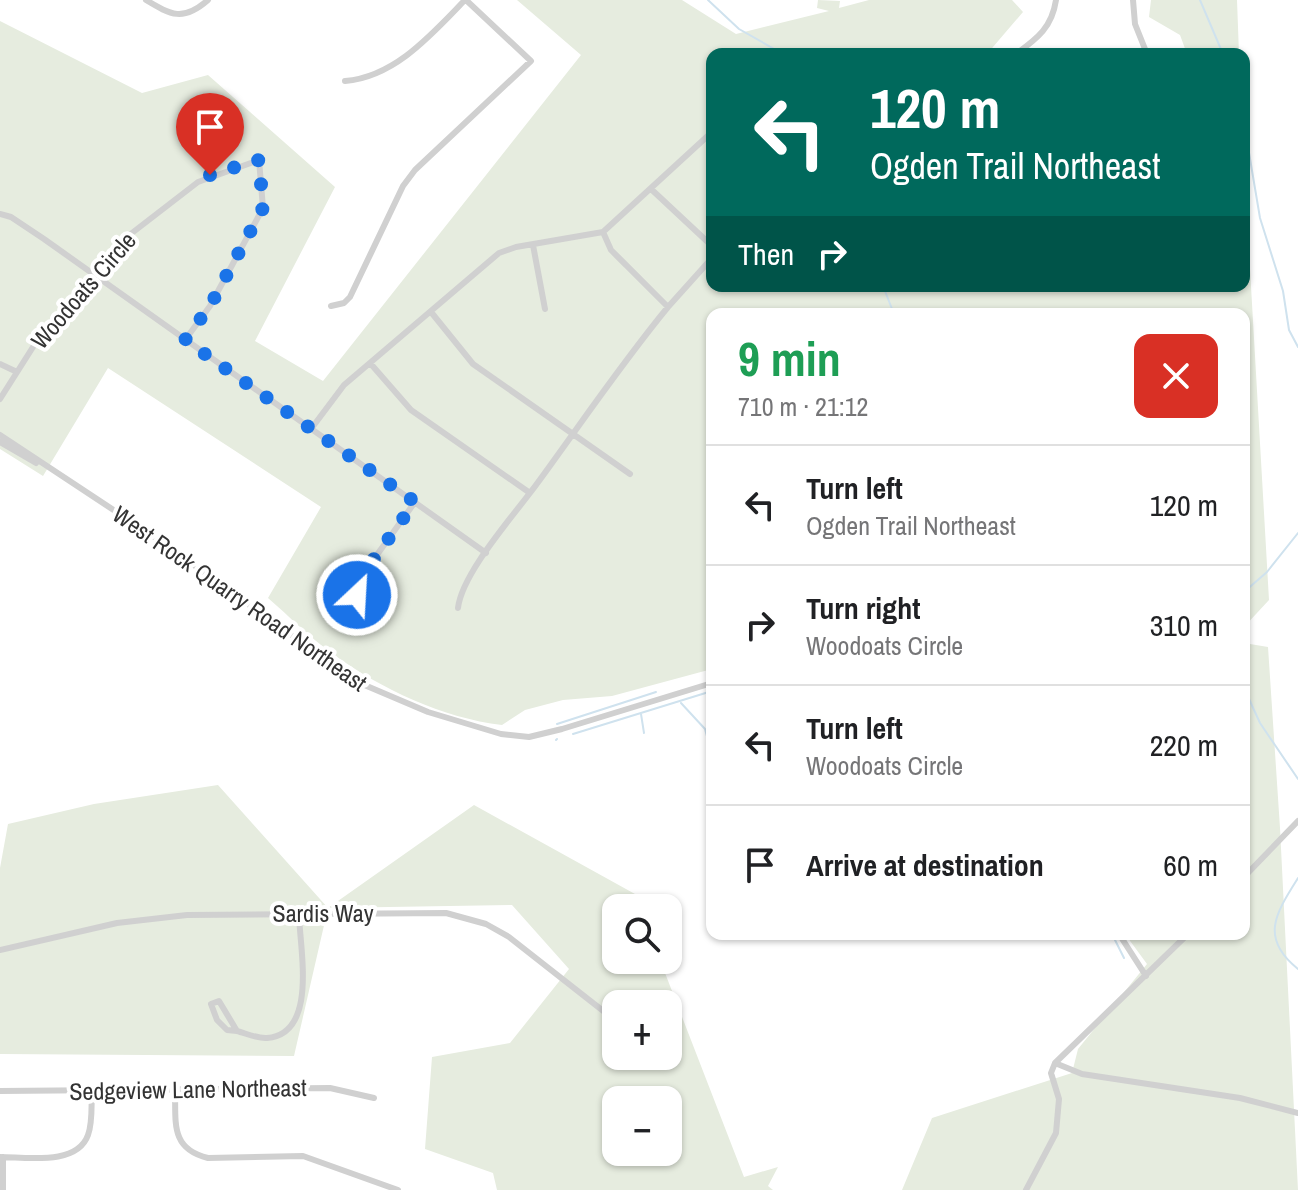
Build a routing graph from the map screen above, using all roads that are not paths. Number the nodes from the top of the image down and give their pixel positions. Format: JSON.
{"nodes":[{"id":1,"x":146,"y":0,"type":"edge"},
{"id":2,"x":208,"y":0,"type":"edge"},
{"id":3,"x":466,"y":0,"type":"edge"},
{"id":4,"x":1056,"y":0,"type":"edge"},
{"id":5,"x":1133,"y":0,"type":"edge"},
{"id":6,"x":1024,"y":48,"type":"edge"},
{"id":7,"x":1145,"y":48,"type":"edge"},
{"id":8,"x":345,"y":81,"type":"dead end"},
{"id":9,"x":706,"y":138,"type":"edge"},
{"id":10,"x":651,"y":189,"type":"junction"},
{"id":11,"x":0,"y":214,"type":"edge"},
{"id":12,"x":603,"y":232,"type":"junction"},
{"id":13,"x":706,"y":240,"type":"edge"},
{"id":14,"x":533,"y":245,"type":"junction"},
{"id":15,"x":706,"y":265,"type":"edge"},
{"id":16,"x":93,"y":275,"type":"junction"},
{"id":17,"x":331,"y":306,"type":"dead end"},
{"id":18,"x":668,"y":307,"type":"junction"},
{"id":19,"x":545,"y":309,"type":"dead end"},
{"id":20,"x":431,"y":312,"type":"junction"},
{"id":21,"x":185,"y":340,"type":"junction"},
{"id":22,"x":370,"y":363,"type":"junction"},
{"id":23,"x":0,"y":364,"type":"edge"},
{"id":24,"x":17,"y":372,"type":"junction"},
{"id":25,"x":0,"y":399,"type":"edge"},
{"id":26,"x":311,"y":429,"type":"junction"},
{"id":27,"x":0,"y":435,"type":"edge"},
{"id":28,"x":572,"y":435,"type":"junction"},
{"id":29,"x":0,"y":442,"type":"edge"},
{"id":30,"x":50,"y":469,"type":"junction"},
{"id":31,"x":630,"y":474,"type":"dead end"},
{"id":32,"x":530,"y":493,"type":"junction"},
{"id":33,"x":415,"y":502,"type":"junction"},
{"id":34,"x":486,"y":553,"type":"junction"},
{"id":35,"x":357,"y":595,"type":"dead end"},
{"id":36,"x":458,"y":608,"type":"dead end"},
{"id":37,"x":706,"y":685,"type":"edge"},
{"id":38,"x":1298,"y":821,"type":"edge"},
{"id":39,"x":1250,"y":871,"type":"edge"},
{"id":40,"x":299,"y":915,"type":"junction"},
{"id":41,"x":1123,"y":940,"type":"edge"},
{"id":42,"x":1182,"y":940,"type":"edge"},
{"id":43,"x":0,"y":950,"type":"edge"},
{"id":44,"x":1146,"y":976,"type":"junction"},
{"id":45,"x":602,"y":1010,"type":"edge"},
{"id":46,"x":237,"y":1031,"type":"junction"},
{"id":47,"x":1055,"y":1063,"type":"junction"},
{"id":48,"x":92,"y":1090,"type":"junction"},
{"id":49,"x":0,"y":1091,"type":"edge"},
{"id":50,"x":175,"y":1091,"type":"junction"},
{"id":51,"x":374,"y":1098,"type":"dead end"},
{"id":52,"x":1298,"y":1113,"type":"edge"},
{"id":53,"x":1,"y":1157,"type":"edge"},
{"id":54,"x":3,"y":1190,"type":"edge"},
{"id":55,"x":398,"y":1190,"type":"edge"},
{"id":56,"x":1026,"y":1190,"type":"edge"}],
"edges":[{"from":1,"to":2,"type":"street"},
{"from":3,"to":8,"type":"street"},
{"from":3,"to":17,"type":"street"},
{"from":4,"to":6,"type":"street"},
{"from":5,"to":7,"type":"street"},
{"from":9,"to":10,"type":"street"},
{"from":10,"to":12,"type":"street"},
{"from":10,"to":13,"type":"street"},
{"from":11,"to":16,"type":"street"},
{"from":12,"to":14,"type":"street"},
{"from":12,"to":18,"type":"street"},
{"from":14,"to":19,"type":"street"},
{"from":14,"to":20,"type":"street"},
{"from":15,"to":18,"type":"street"},
{"from":16,"to":21,"type":"street"},
{"from":16,"to":21,"type":"street","name":"Woodoats Circle"},
{"from":16,"to":24,"type":"street","name":"Woodoats Circle"},
{"from":18,"to":28,"type":"street"},
{"from":20,"to":22,"type":"street"},
{"from":20,"to":28,"type":"street"},
{"from":21,"to":26,"type":"street"},
{"from":22,"to":26,"type":"street"},
{"from":22,"to":32,"type":"street"},
{"from":23,"to":24,"type":"street"},
{"from":24,"to":25,"type":"street","name":"Woodoats Circle"},
{"from":26,"to":33,"type":"street"},
{"from":27,"to":30,"type":"street","name":"West Rock Quarry Road Northeast"},
{"from":28,"to":31,"type":"street"},
{"from":28,"to":32,"type":"street"},
{"from":29,"to":30,"type":"street","name":"West Rock Quarry Road Northeast"},
{"from":30,"to":37,"type":"street","name":"West Rock Quarry Road Northeast"},
{"from":32,"to":34,"type":"street"},
{"from":33,"to":34,"type":"street"},
{"from":33,"to":35,"type":"street"},
{"from":34,"to":36,"type":"street"},
{"from":38,"to":39,"type":"street"},
{"from":40,"to":43,"type":"street","name":"Sardis Way"},
{"from":40,"to":45,"type":"street","name":"Sardis Way"},
{"from":40,"to":46,"type":"street"},
{"from":41,"to":44,"type":"street"},
{"from":42,"to":44,"type":"street"},
{"from":44,"to":47,"type":"street"},
{"from":46,"to":46,"type":"street"},
{"from":47,"to":52,"type":"street"},
{"from":47,"to":56,"type":"street"},
{"from":48,"to":49,"type":"street","name":"Sedgeview Lane Northeast"},
{"from":48,"to":50,"type":"street","name":"Sedgeview Lane Northeast"},
{"from":48,"to":53,"type":"street"},
{"from":50,"to":51,"type":"street","name":"Sedgeview Lane Northeast"},
{"from":50,"to":55,"type":"street"},
{"from":53,"to":54,"type":"street"}]}
